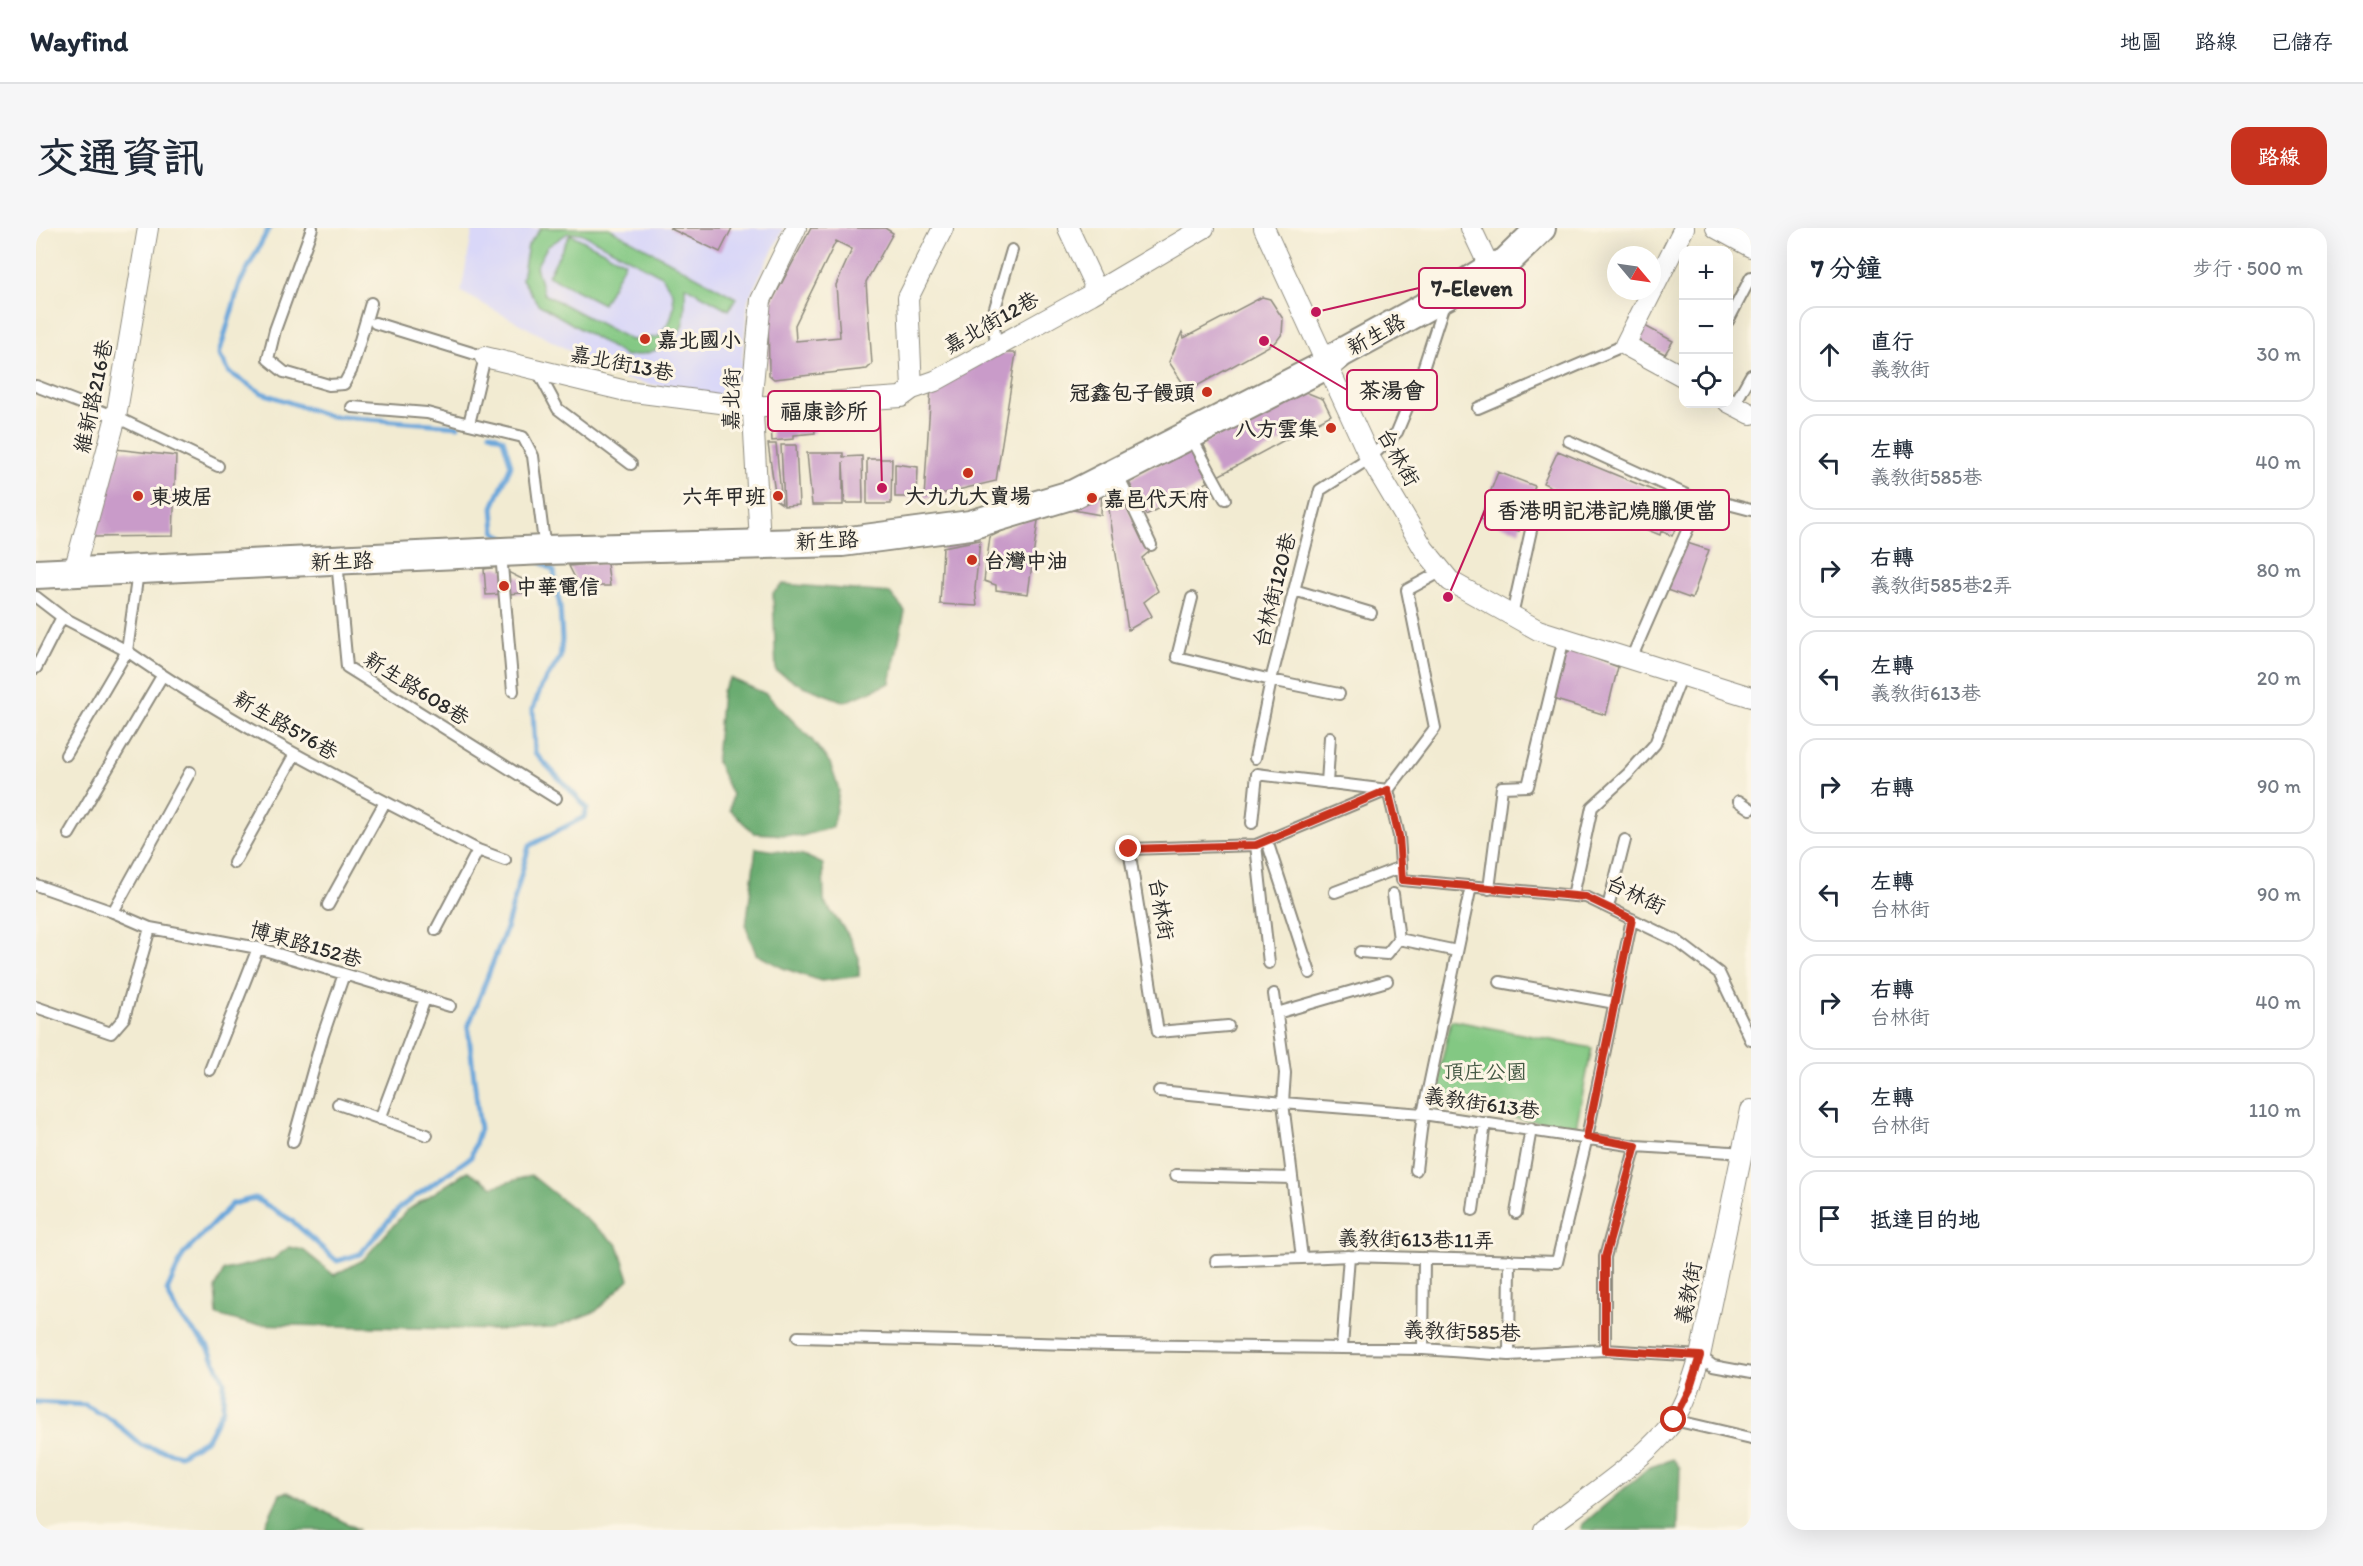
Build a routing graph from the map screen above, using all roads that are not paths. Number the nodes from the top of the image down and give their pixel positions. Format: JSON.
{"nodes":[{"id":1,"x":148,"y":228,"type":"edge"},
{"id":2,"x":312,"y":228,"type":"edge"},
{"id":3,"x":796,"y":228,"type":"edge"},
{"id":4,"x":943,"y":228,"type":"edge"},
{"id":5,"x":1068,"y":228,"type":"edge"},
{"id":6,"x":1203,"y":228,"type":"edge"},
{"id":7,"x":1264,"y":228,"type":"edge"},
{"id":8,"x":1471,"y":228,"type":"edge"},
{"id":9,"x":1541,"y":228,"type":"edge"},
{"id":10,"x":1684,"y":228,"type":"edge"},
{"id":11,"x":1716,"y":228,"type":"edge"},
{"id":12,"x":1751,"y":247,"type":"edge"},
{"id":13,"x":1012,"y":250,"type":"dead end"},
{"id":14,"x":1490,"y":268,"type":"junction"},
{"id":15,"x":1751,"y":277,"type":"edge"},
{"id":16,"x":1092,"y":294,"type":"junction"},
{"id":17,"x":1447,"y":295,"type":"junction"},
{"id":18,"x":371,"y":303,"type":"dead end"},
{"id":19,"x":1733,"y":311,"type":"edge"},
{"id":20,"x":375,"y":322,"type":"dead end"},
{"id":21,"x":1625,"y":345,"type":"junction"},
{"id":22,"x":996,"y":346,"type":"junction"},
{"id":23,"x":486,"y":357,"type":"junction"},
{"id":24,"x":1326,"y":365,"type":"junction"},
{"id":25,"x":537,"y":370,"type":"junction"},
{"id":26,"x":1679,"y":375,"type":"edge"},
{"id":27,"x":1751,"y":375,"type":"edge"},
{"id":28,"x":36,"y":386,"type":"edge"},
{"id":29,"x":912,"y":389,"type":"junction"},
{"id":30,"x":352,"y":407,"type":"dead end"},
{"id":31,"x":752,"y":407,"type":"junction"},
{"id":32,"x":1738,"y":407,"type":"edge"},
{"id":33,"x":1478,"y":408,"type":"dead end"},
{"id":34,"x":116,"y":417,"type":"junction"},
{"id":35,"x":469,"y":424,"type":"junction"},
{"id":36,"x":1189,"y":434,"type":"junction"},
{"id":37,"x":1569,"y":441,"type":"dead end"},
{"id":38,"x":1370,"y":458,"type":"junction"},
{"id":39,"x":632,"y":464,"type":"dead end"},
{"id":40,"x":218,"y":466,"type":"dead end"},
{"id":41,"x":1116,"y":472,"type":"junction"},
{"id":42,"x":1225,"y":499,"type":"dead end"},
{"id":43,"x":1538,"y":500,"type":"dead end"},
{"id":44,"x":1728,"y":504,"type":"dead end"},
{"id":45,"x":1751,"y":510,"type":"edge"},
{"id":46,"x":760,"y":543,"type":"junction"},
{"id":47,"x":1151,"y":545,"type":"dead end"},
{"id":48,"x":544,"y":550,"type":"junction"},
{"id":49,"x":501,"y":554,"type":"junction"},
{"id":50,"x":337,"y":561,"type":"junction"},
{"id":51,"x":139,"y":568,"type":"junction"},
{"id":52,"x":74,"y":571,"type":"junction"},
{"id":53,"x":1442,"y":571,"type":"junction"},
{"id":54,"x":36,"y":574,"type":"edge"},
{"id":55,"x":1294,"y":590,"type":"junction"},
{"id":56,"x":36,"y":597,"type":"edge"},
{"id":57,"x":1192,"y":598,"type":"dead end"},
{"id":58,"x":1371,"y":613,"type":"dead end"},
{"id":59,"x":1512,"y":615,"type":"junction"},
{"id":60,"x":62,"y":617,"type":"junction"},
{"id":61,"x":1564,"y":638,"type":"junction"},
{"id":62,"x":127,"y":651,"type":"junction"},
{"id":63,"x":1631,"y":659,"type":"junction"},
{"id":64,"x":36,"y":668,"type":"edge"},
{"id":65,"x":1682,"y":675,"type":"junction"},
{"id":66,"x":162,"y":676,"type":"junction"},
{"id":67,"x":1271,"y":680,"type":"junction"},
{"id":68,"x":513,"y":691,"type":"dead end"},
{"id":69,"x":1339,"y":694,"type":"dead end"},
{"id":70,"x":1751,"y":697,"type":"edge"},
{"id":71,"x":1330,"y":737,"type":"dead end"},
{"id":72,"x":295,"y":754,"type":"junction"},
{"id":73,"x":66,"y":755,"type":"dead end"},
{"id":74,"x":1255,"y":758,"type":"dead end"},
{"id":75,"x":190,"y":772,"type":"dead end"},
{"id":76,"x":1327,"y":783,"type":"junction"},
{"id":77,"x":1388,"y":790,"type":"junction"},
{"id":78,"x":556,"y":798,"type":"dead end"},
{"id":79,"x":1739,"y":801,"type":"dead end"},
{"id":80,"x":385,"y":802,"type":"junction"},
{"id":81,"x":1751,"y":809,"type":"edge"},
{"id":82,"x":1252,"y":823,"type":"dead end"},
{"id":83,"x":69,"y":834,"type":"dead end"},
{"id":84,"x":1625,"y":840,"type":"dead end"},
{"id":85,"x":1261,"y":843,"type":"junction"},
{"id":86,"x":478,"y":850,"type":"junction"},
{"id":87,"x":505,"y":860,"type":"dead end"},
{"id":88,"x":234,"y":863,"type":"dead end"},
{"id":89,"x":1401,"y":867,"type":"junction"},
{"id":90,"x":36,"y":885,"type":"edge"},
{"id":91,"x":1471,"y":886,"type":"junction"},
{"id":92,"x":1489,"y":889,"type":"junction"},
{"id":93,"x":1335,"y":892,"type":"dead end"},
{"id":94,"x":1393,"y":894,"type":"dead end"},
{"id":95,"x":1573,"y":896,"type":"junction"},
{"id":96,"x":328,"y":905,"type":"dead end"},
{"id":97,"x":1608,"y":907,"type":"junction"},
{"id":98,"x":113,"y":912,"type":"junction"},
{"id":99,"x":1632,"y":919,"type":"junction"},
{"id":100,"x":150,"y":928,"type":"junction"},
{"id":101,"x":436,"y":930,"type":"dead end"},
{"id":102,"x":1399,"y":939,"type":"junction"},
{"id":103,"x":258,"y":948,"type":"junction"},
{"id":104,"x":1457,"y":951,"type":"junction"},
{"id":105,"x":1360,"y":952,"type":"dead end"},
{"id":106,"x":1269,"y":963,"type":"dead end"},
{"id":107,"x":1310,"y":973,"type":"dead end"},
{"id":108,"x":344,"y":974,"type":"junction"},
{"id":109,"x":1387,"y":981,"type":"dead end"},
{"id":110,"x":1500,"y":982,"type":"dead end"},
{"id":111,"x":1274,"y":994,"type":"dead end"},
{"id":112,"x":425,"y":999,"type":"junction"},
{"id":113,"x":1615,"y":1003,"type":"junction"},
{"id":114,"x":450,"y":1006,"type":"dead end"},
{"id":115,"x":36,"y":1007,"type":"edge"},
{"id":116,"x":1277,"y":1013,"type":"junction"},
{"id":117,"x":1228,"y":1026,"type":"dead end"},
{"id":118,"x":1751,"y":1040,"type":"edge"},
{"id":119,"x":210,"y":1071,"type":"dead end"},
{"id":120,"x":1159,"y":1091,"type":"dead end"},
{"id":121,"x":1283,"y":1103,"type":"junction"},
{"id":122,"x":338,"y":1104,"type":"dead end"},
{"id":123,"x":1751,"y":1110,"type":"edge"},
{"id":124,"x":1423,"y":1114,"type":"junction"},
{"id":125,"x":380,"y":1119,"type":"junction"},
{"id":126,"x":1485,"y":1123,"type":"junction"},
{"id":127,"x":1531,"y":1129,"type":"junction"},
{"id":128,"x":427,"y":1135,"type":"dead end"},
{"id":129,"x":1587,"y":1137,"type":"junction"},
{"id":130,"x":293,"y":1142,"type":"dead end"},
{"id":131,"x":1636,"y":1146,"type":"junction"},
{"id":132,"x":1746,"y":1153,"type":"edge"},
{"id":133,"x":1416,"y":1170,"type":"dead end"},
{"id":134,"x":1176,"y":1174,"type":"dead end"},
{"id":135,"x":1292,"y":1178,"type":"junction"},
{"id":136,"x":1473,"y":1210,"type":"dead end"},
{"id":137,"x":1516,"y":1213,"type":"dead end"},
{"id":138,"x":1349,"y":1256,"type":"junction"},
{"id":139,"x":1302,"y":1258,"type":"junction"},
{"id":140,"x":1424,"y":1258,"type":"junction"},
{"id":141,"x":1510,"y":1260,"type":"junction"},
{"id":142,"x":1216,"y":1261,"type":"dead end"},
{"id":143,"x":798,"y":1337,"type":"dead end"},
{"id":144,"x":1342,"y":1347,"type":"junction"},
{"id":145,"x":1422,"y":1349,"type":"junction"},
{"id":146,"x":1605,"y":1350,"type":"junction"},
{"id":147,"x":1509,"y":1355,"type":"junction"},
{"id":148,"x":1700,"y":1356,"type":"junction"},
{"id":149,"x":1751,"y":1373,"type":"edge"},
{"id":150,"x":1674,"y":1420,"type":"junction"},
{"id":151,"x":1751,"y":1438,"type":"edge"},
{"id":152,"x":1544,"y":1530,"type":"edge"}],
"edges":[{"from":1,"to":34,"type":"street","name":"維新路216巷"},
{"from":2,"to":18,"type":"lane"},
{"from":3,"to":31,"type":"street","name":"嘉北街"},
{"from":4,"to":29,"type":"street","name":"嘉北街12巷"},
{"from":5,"to":16,"type":"street"},
{"from":6,"to":16,"type":"street","name":"嘉北街12巷"},
{"from":7,"to":24,"type":"street","name":"台林街"},
{"from":8,"to":14,"type":"street"},
{"from":9,"to":14,"type":"street","name":"新生路"},
{"from":10,"to":21,"type":"street"},
{"from":11,"to":12,"type":"street"},
{"from":13,"to":22,"type":"lane"},
{"from":14,"to":17,"type":"street","name":"新生路"},
{"from":15,"to":19,"type":"lane"},
{"from":16,"to":22,"type":"street","name":"嘉北街12巷"},
{"from":17,"to":24,"type":"street","name":"新生路"},
{"from":17,"to":38,"type":"lane","name":"台林街120巷"},
{"from":20,"to":23,"type":"lane"},
{"from":21,"to":26,"type":"street"},
{"from":21,"to":33,"type":"lane"},
{"from":22,"to":29,"type":"street","name":"嘉北街12巷"},
{"from":23,"to":25,"type":"street","name":"嘉北街13巷"},
{"from":23,"to":35,"type":"lane"},
{"from":24,"to":36,"type":"street","name":"新生路"},
{"from":24,"to":38,"type":"street","name":"台林街"},
{"from":25,"to":31,"type":"street","name":"嘉北街13巷"},
{"from":25,"to":39,"type":"lane"},
{"from":27,"to":32,"type":"lane"},
{"from":28,"to":34,"type":"lane"},
{"from":29,"to":31,"type":"street","name":"嘉北街12巷"},
{"from":30,"to":35,"type":"lane"},
{"from":31,"to":46,"type":"street","name":"嘉北街"},
{"from":34,"to":40,"type":"lane"},
{"from":34,"to":52,"type":"street","name":"維新路216巷"},
{"from":35,"to":48,"type":"lane"},
{"from":36,"to":41,"type":"street","name":"新生路"},
{"from":36,"to":42,"type":"lane"},
{"from":37,"to":63,"type":"lane"},
{"from":38,"to":53,"type":"street","name":"台林街"},
{"from":38,"to":55,"type":"lane","name":"台林街120巷"},
{"from":41,"to":46,"type":"street","name":"新生路"},
{"from":41,"to":47,"type":"lane"},
{"from":43,"to":59,"type":"lane"},
{"from":44,"to":45,"type":"lane"},
{"from":46,"to":48,"type":"street","name":"新生路"},
{"from":48,"to":49,"type":"street","name":"新生路"},
{"from":49,"to":50,"type":"street","name":"新生路"},
{"from":49,"to":68,"type":"lane"},
{"from":50,"to":51,"type":"street","name":"新生路"},
{"from":50,"to":78,"type":"lane","name":"新生路608巷"},
{"from":51,"to":52,"type":"street","name":"新生路"},
{"from":51,"to":62,"type":"lane"},
{"from":52,"to":54,"type":"street","name":"新生路"},
{"from":53,"to":59,"type":"street","name":"台林街"},
{"from":53,"to":77,"type":"lane"},
{"from":55,"to":58,"type":"lane"},
{"from":55,"to":67,"type":"lane","name":"台林街120巷"},
{"from":56,"to":60,"type":"lane","name":"新生路576巷"},
{"from":57,"to":67,"type":"lane"},
{"from":59,"to":61,"type":"street","name":"台林街"},
{"from":60,"to":62,"type":"lane","name":"新生路576巷"},
{"from":60,"to":64,"type":"lane"},
{"from":61,"to":63,"type":"street","name":"台林街"},
{"from":61,"to":92,"type":"lane"},
{"from":62,"to":66,"type":"lane","name":"新生路576巷"},
{"from":62,"to":73,"type":"lane"},
{"from":63,"to":65,"type":"street","name":"台林街"},
{"from":65,"to":70,"type":"street","name":"台林街"},
{"from":65,"to":95,"type":"lane","name":"台林街"},
{"from":66,"to":72,"type":"lane","name":"新生路576巷"},
{"from":66,"to":83,"type":"lane"},
{"from":67,"to":69,"type":"lane"},
{"from":67,"to":74,"type":"lane","name":"台林街120巷"},
{"from":71,"to":76,"type":"lane"},
{"from":72,"to":80,"type":"lane","name":"新生路576巷"},
{"from":72,"to":88,"type":"lane"},
{"from":75,"to":98,"type":"lane"},
{"from":76,"to":77,"type":"lane"},
{"from":76,"to":82,"type":"lane"},
{"from":77,"to":85,"type":"lane","name":"台林街"},
{"from":77,"to":89,"type":"lane"},
{"from":79,"to":81,"type":"lane"},
{"from":80,"to":86,"type":"lane","name":"新生路576巷"},
{"from":80,"to":96,"type":"lane"},
{"from":84,"to":97,"type":"lane"},
{"from":85,"to":106,"type":"lane"},
{"from":85,"to":107,"type":"lane"},
{"from":85,"to":117,"type":"lane","name":"台林街"},
{"from":86,"to":87,"type":"lane","name":"新生路576巷"},
{"from":86,"to":101,"type":"lane"},
{"from":89,"to":91,"type":"lane","name":"台林街"},
{"from":89,"to":93,"type":"lane"},
{"from":90,"to":98,"type":"lane","name":"博東路152巷"},
{"from":91,"to":92,"type":"lane","name":"台林街"},
{"from":91,"to":104,"type":"lane"},
{"from":92,"to":95,"type":"lane","name":"台林街"},
{"from":94,"to":102,"type":"lane"},
{"from":95,"to":97,"type":"lane","name":"台林街"},
{"from":97,"to":99,"type":"lane","name":"台林街"},
{"from":98,"to":100,"type":"lane","name":"博東路152巷"},
{"from":99,"to":113,"type":"lane"},
{"from":99,"to":118,"type":"lane","name":"台林街"},
{"from":100,"to":103,"type":"lane","name":"博東路152巷"},
{"from":100,"to":115,"type":"lane"},
{"from":102,"to":104,"type":"lane"},
{"from":102,"to":105,"type":"lane"},
{"from":103,"to":108,"type":"lane","name":"博東路152巷"},
{"from":103,"to":119,"type":"lane"},
{"from":104,"to":124,"type":"lane"},
{"from":108,"to":112,"type":"lane","name":"博東路152巷"},
{"from":108,"to":130,"type":"lane"},
{"from":109,"to":116,"type":"lane"},
{"from":110,"to":113,"type":"lane"},
{"from":111,"to":116,"type":"lane"},
{"from":112,"to":114,"type":"lane","name":"博東路152巷"},
{"from":112,"to":125,"type":"lane"},
{"from":113,"to":129,"type":"lane"},
{"from":116,"to":121,"type":"lane"},
{"from":120,"to":121,"type":"lane","name":"義教街613巷"},
{"from":121,"to":124,"type":"lane","name":"義教街613巷"},
{"from":121,"to":135,"type":"lane"},
{"from":122,"to":125,"type":"lane"},
{"from":123,"to":132,"type":"street","name":"義教街"},
{"from":124,"to":126,"type":"lane","name":"義教街613巷"},
{"from":124,"to":133,"type":"lane"},
{"from":125,"to":128,"type":"lane"},
{"from":126,"to":127,"type":"lane","name":"義教街613巷"},
{"from":126,"to":136,"type":"lane"},
{"from":127,"to":129,"type":"lane","name":"義教街613巷"},
{"from":127,"to":137,"type":"lane"},
{"from":129,"to":131,"type":"lane","name":"義教街613巷"},
{"from":129,"to":141,"type":"lane","name":"義教街613巷11弄"},
{"from":131,"to":132,"type":"lane","name":"義教街613巷"},
{"from":131,"to":146,"type":"lane"},
{"from":132,"to":148,"type":"street","name":"義教街"},
{"from":134,"to":135,"type":"lane"},
{"from":135,"to":139,"type":"lane"},
{"from":138,"to":139,"type":"lane","name":"義教街613巷11弄"},
{"from":138,"to":140,"type":"lane","name":"義教街613巷11弄"},
{"from":138,"to":144,"type":"lane"},
{"from":139,"to":142,"type":"lane","name":"義教街613巷11弄"},
{"from":140,"to":141,"type":"lane","name":"義教街613巷11弄"},
{"from":140,"to":145,"type":"lane"},
{"from":141,"to":147,"type":"lane"},
{"from":143,"to":144,"type":"lane","name":"義教街585巷"},
{"from":144,"to":145,"type":"lane","name":"義教街585巷"},
{"from":145,"to":147,"type":"lane","name":"義教街585巷"},
{"from":146,"to":147,"type":"lane","name":"義教街585巷"},
{"from":146,"to":148,"type":"lane","name":"義教街585巷"},
{"from":148,"to":149,"type":"lane"},
{"from":148,"to":150,"type":"street","name":"義教街"},
{"from":150,"to":151,"type":"lane"},
{"from":150,"to":152,"type":"street","name":"義教街"}]}
